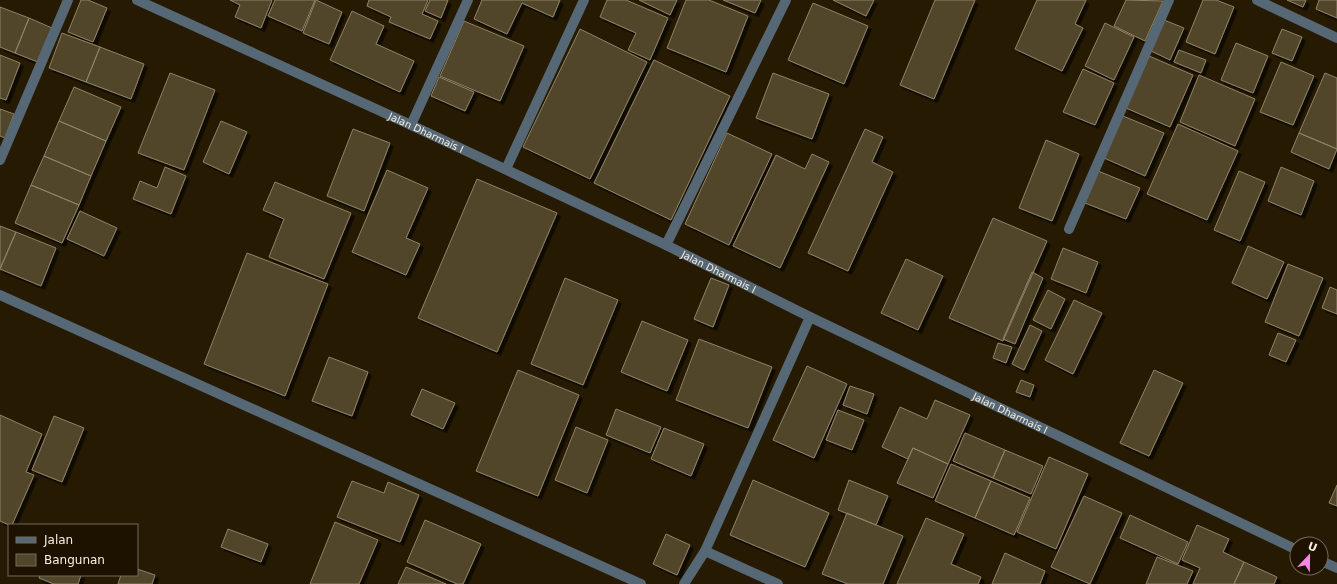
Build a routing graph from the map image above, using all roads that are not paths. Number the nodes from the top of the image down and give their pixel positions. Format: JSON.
{"nodes":[{"id":1,"x":68,"y":0,"type":"edge"},
{"id":2,"x":137,"y":0,"type":"edge"},
{"id":3,"x":468,"y":0,"type":"edge"},
{"id":4,"x":584,"y":0,"type":"edge"},
{"id":5,"x":786,"y":0,"type":"edge"},
{"id":6,"x":1169,"y":0,"type":"edge"},
{"id":7,"x":1257,"y":0,"type":"edge"},
{"id":8,"x":1337,"y":38,"type":"edge"},
{"id":9,"x":411,"y":125,"type":"junction"},
{"id":10,"x":0,"y":160,"type":"edge"},
{"id":11,"x":506,"y":169,"type":"junction"},
{"id":12,"x":1069,"y":229,"type":"dead end"},
{"id":13,"x":666,"y":245,"type":"junction"},
{"id":14,"x":0,"y":295,"type":"edge"},
{"id":15,"x":810,"y":317,"type":"junction"},
{"id":16,"x":1289,"y":546,"type":"edge"},
{"id":17,"x":705,"y":551,"type":"junction"},
{"id":18,"x":641,"y":584,"type":"edge"},
{"id":19,"x":684,"y":584,"type":"edge"},
{"id":20,"x":778,"y":584,"type":"edge"}],
"edges":[{"from":1,"to":10,"type":"street"},
{"from":2,"to":9,"type":"street","name":"Jalan Dharmais I"},
{"from":3,"to":9,"type":"street"},
{"from":4,"to":11,"type":"street"},
{"from":5,"to":13,"type":"street"},
{"from":6,"to":12,"type":"street"},
{"from":7,"to":8,"type":"street"},
{"from":9,"to":11,"type":"street","name":"Jalan Dharmais I"},
{"from":11,"to":13,"type":"street","name":"Jalan Dharmais I"},
{"from":13,"to":15,"type":"street","name":"Jalan Dharmais I"},
{"from":14,"to":18,"type":"street"},
{"from":15,"to":16,"type":"street","name":"Jalan Dharmais I"},
{"from":15,"to":17,"type":"street"},
{"from":17,"to":19,"type":"street"},
{"from":17,"to":20,"type":"street"}]}
